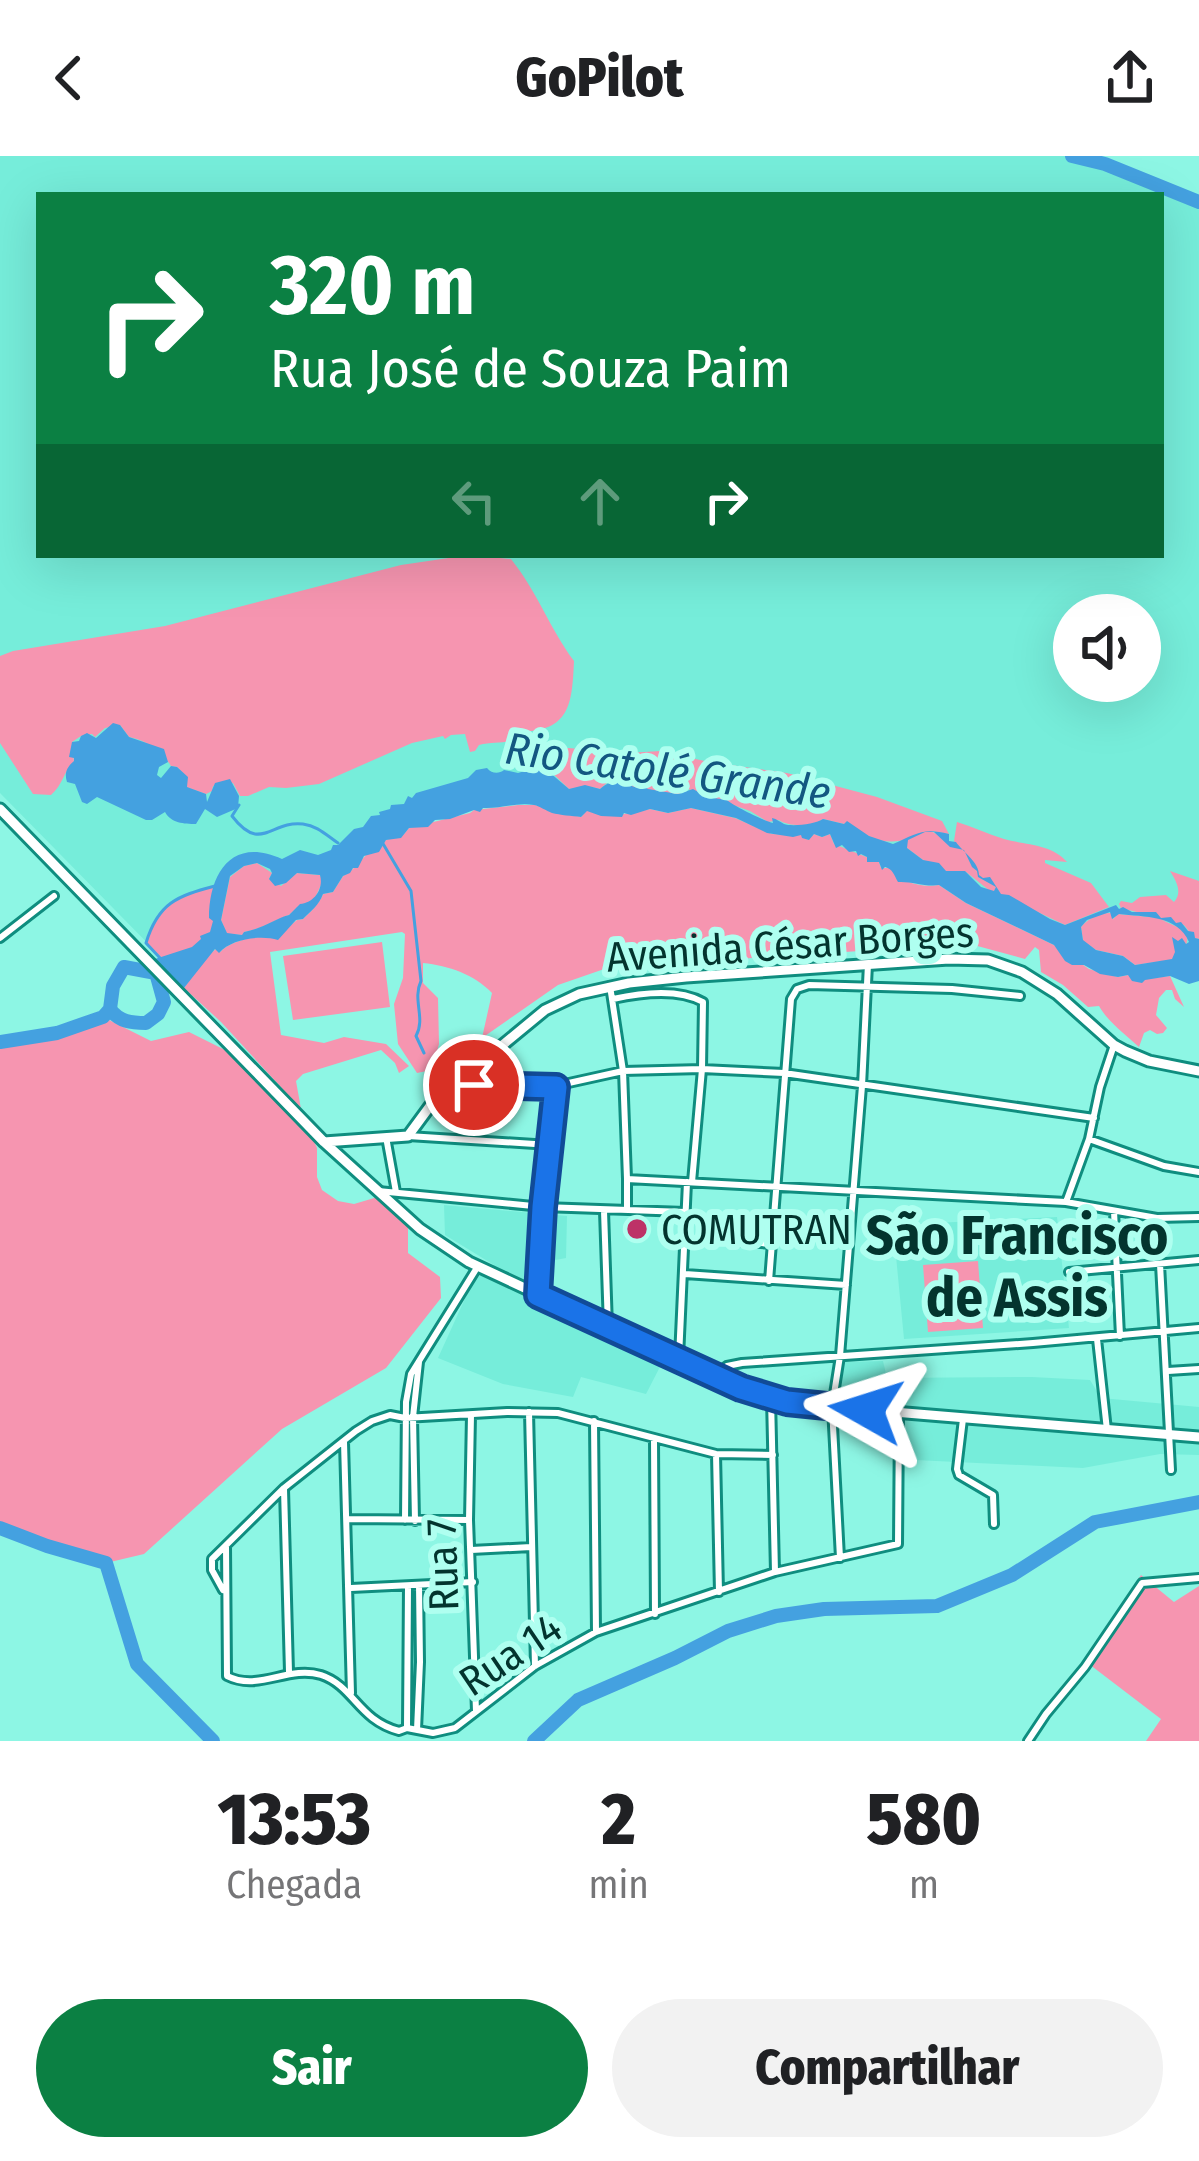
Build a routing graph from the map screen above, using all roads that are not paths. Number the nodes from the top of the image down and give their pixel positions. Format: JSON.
{"nodes":[{"id":1,"x":0,"y":808,"type":"edge"},
{"id":2,"x":54,"y":896,"type":"dead end"},
{"id":3,"x":0,"y":938,"type":"edge"},
{"id":4,"x":868,"y":964,"type":"junction"},
{"id":5,"x":610,"y":986,"type":"junction"},
{"id":6,"x":867,"y":988,"type":"junction"},
{"id":7,"x":1020,"y":996,"type":"dead end"},
{"id":8,"x":613,"y":999,"type":"junction"},
{"id":9,"x":1114,"y":1045,"type":"junction"},
{"id":10,"x":623,"y":1070,"type":"junction"},
{"id":11,"x":702,"y":1070,"type":"junction"},
{"id":12,"x":1199,"y":1072,"type":"edge"},
{"id":13,"x":784,"y":1073,"type":"junction"},
{"id":14,"x":447,"y":1083,"type":"junction"},
{"id":15,"x":862,"y":1086,"type":"junction"},
{"id":16,"x":556,"y":1087,"type":"junction"},
{"id":17,"x":1094,"y":1118,"type":"junction"},
{"id":18,"x":408,"y":1136,"type":"junction"},
{"id":19,"x":386,"y":1137,"type":"junction"},
{"id":20,"x":1089,"y":1139,"type":"junction"},
{"id":21,"x":324,"y":1142,"type":"junction"},
{"id":22,"x":550,"y":1145,"type":"junction"},
{"id":23,"x":1199,"y":1172,"type":"edge"},
{"id":24,"x":626,"y":1179,"type":"junction"},
{"id":25,"x":690,"y":1182,"type":"junction"},
{"id":26,"x":777,"y":1186,"type":"junction"},
{"id":27,"x":854,"y":1190,"type":"junction"},
{"id":28,"x":377,"y":1191,"type":"junction"},
{"id":29,"x":396,"y":1193,"type":"junction"},
{"id":30,"x":1066,"y":1202,"type":"junction"},
{"id":31,"x":543,"y":1207,"type":"junction"},
{"id":32,"x":604,"y":1210,"type":"junction"},
{"id":33,"x":627,"y":1210,"type":"junction"},
{"id":34,"x":1114,"y":1211,"type":"junction"},
{"id":35,"x":685,"y":1212,"type":"junction"},
{"id":36,"x":1199,"y":1216,"type":"edge"},
{"id":37,"x":774,"y":1223,"type":"junction"},
{"id":38,"x":772,"y":1244,"type":"junction"},
{"id":39,"x":1199,"y":1260,"type":"edge"},
{"id":40,"x":1160,"y":1264,"type":"junction"},
{"id":41,"x":478,"y":1266,"type":"junction"},
{"id":42,"x":1118,"y":1268,"type":"junction"},
{"id":43,"x":1069,"y":1272,"type":"dead end"},
{"id":44,"x":685,"y":1274,"type":"junction"},
{"id":45,"x":769,"y":1281,"type":"junction"},
{"id":46,"x":846,"y":1285,"type":"junction"},
{"id":47,"x":538,"y":1295,"type":"junction"},
{"id":48,"x":608,"y":1328,"type":"junction"},
{"id":49,"x":1199,"y":1328,"type":"edge"},
{"id":50,"x":1164,"y":1332,"type":"junction"},
{"id":51,"x":1120,"y":1336,"type":"junction"},
{"id":52,"x":1096,"y":1338,"type":"junction"},
{"id":53,"x":840,"y":1356,"type":"junction"},
{"id":54,"x":679,"y":1359,"type":"junction"},
{"id":55,"x":1199,"y":1369,"type":"edge"},
{"id":56,"x":1168,"y":1371,"type":"junction"},
{"id":57,"x":714,"y":1376,"type":"junction"},
{"id":58,"x":771,"y":1398,"type":"junction"},
{"id":59,"x":832,"y":1407,"type":"junction"},
{"id":60,"x":529,"y":1412,"type":"junction"},
{"id":61,"x":471,"y":1414,"type":"junction"},
{"id":62,"x":899,"y":1414,"type":"junction"},
{"id":63,"x":409,"y":1417,"type":"junction"},
{"id":64,"x":963,"y":1419,"type":"junction"},
{"id":65,"x":594,"y":1421,"type":"junction"},
{"id":66,"x":1107,"y":1430,"type":"junction"},
{"id":67,"x":1170,"y":1434,"type":"junction"},
{"id":68,"x":654,"y":1437,"type":"junction"},
{"id":69,"x":1199,"y":1437,"type":"edge"},
{"id":70,"x":344,"y":1441,"type":"junction"},
{"id":71,"x":716,"y":1454,"type":"junction"},
{"id":72,"x":772,"y":1455,"type":"junction"},
{"id":73,"x":1171,"y":1470,"type":"dead end"},
{"id":74,"x":284,"y":1489,"type":"junction"},
{"id":75,"x":346,"y":1519,"type":"junction"},
{"id":76,"x":405,"y":1520,"type":"junction"},
{"id":77,"x":469,"y":1520,"type":"junction"},
{"id":78,"x":415,"y":1521,"type":"junction"},
{"id":79,"x":994,"y":1524,"type":"dead end"},
{"id":80,"x":226,"y":1546,"type":"junction"},
{"id":81,"x":531,"y":1547,"type":"junction"},
{"id":82,"x":471,"y":1550,"type":"junction"},
{"id":83,"x":840,"y":1559,"type":"junction"},
{"id":84,"x":775,"y":1572,"type":"junction"},
{"id":85,"x":1199,"y":1578,"type":"edge"},
{"id":86,"x":473,"y":1582,"type":"junction"},
{"id":87,"x":408,"y":1586,"type":"junction"},
{"id":88,"x":419,"y":1586,"type":"junction"},
{"id":89,"x":349,"y":1588,"type":"junction"},
{"id":90,"x":719,"y":1592,"type":"junction"},
{"id":91,"x":225,"y":1593,"type":"junction"},
{"id":92,"x":655,"y":1615,"type":"junction"},
{"id":93,"x":596,"y":1632,"type":"junction"},
{"id":94,"x":409,"y":1662,"type":"junction"},
{"id":95,"x":420,"y":1662,"type":"junction"},
{"id":96,"x":535,"y":1666,"type":"junction"},
{"id":97,"x":289,"y":1672,"type":"junction"},
{"id":98,"x":351,"y":1696,"type":"junction"},
{"id":99,"x":476,"y":1713,"type":"junction"},
{"id":100,"x":407,"y":1728,"type":"junction"},
{"id":101,"x":417,"y":1730,"type":"junction"},
{"id":102,"x":1028,"y":1741,"type":"edge"}],
"edges":[{"from":1,"to":21,"type":"main road"},
{"from":2,"to":3,"type":"street"},
{"from":4,"to":5,"type":"main road","name":"Avenida César Borges"},
{"from":4,"to":6,"type":"street"},
{"from":4,"to":9,"type":"main road","name":"Avenida César Borges"},
{"from":5,"to":8,"type":"street"},
{"from":5,"to":14,"type":"main road","name":"Avenida César Borges"},
{"from":6,"to":7,"type":"street"},
{"from":6,"to":13,"type":"street"},
{"from":6,"to":15,"type":"street"},
{"from":8,"to":10,"type":"street"},
{"from":8,"to":11,"type":"street"},
{"from":9,"to":12,"type":"main road","name":"Avenida César Borges"},
{"from":9,"to":17,"type":"street"},
{"from":10,"to":11,"type":"street"},
{"from":10,"to":16,"type":"street"},
{"from":10,"to":24,"type":"street"},
{"from":11,"to":13,"type":"street"},
{"from":11,"to":25,"type":"street"},
{"from":13,"to":15,"type":"street"},
{"from":13,"to":26,"type":"street"},
{"from":14,"to":16,"type":"street"},
{"from":14,"to":18,"type":"main road","name":"Avenida César Borges"},
{"from":15,"to":17,"type":"street"},
{"from":15,"to":27,"type":"street"},
{"from":16,"to":22,"type":"street"},
{"from":17,"to":20,"type":"street"},
{"from":18,"to":19,"type":"main road"},
{"from":18,"to":22,"type":"street"},
{"from":19,"to":21,"type":"main road"},
{"from":19,"to":29,"type":"street"},
{"from":20,"to":23,"type":"street"},
{"from":20,"to":30,"type":"street"},
{"from":21,"to":28,"type":"main road"},
{"from":22,"to":31,"type":"street"},
{"from":24,"to":25,"type":"street"},
{"from":24,"to":33,"type":"street"},
{"from":25,"to":26,"type":"street"},
{"from":25,"to":35,"type":"street"},
{"from":26,"to":27,"type":"street"},
{"from":26,"to":37,"type":"street"},
{"from":27,"to":30,"type":"street"},
{"from":27,"to":46,"type":"street"},
{"from":28,"to":29,"type":"street"},
{"from":28,"to":41,"type":"main road"},
{"from":29,"to":31,"type":"street"},
{"from":30,"to":34,"type":"street"},
{"from":31,"to":32,"type":"street"},
{"from":31,"to":47,"type":"street"},
{"from":32,"to":33,"type":"street"},
{"from":32,"to":48,"type":"street"},
{"from":33,"to":35,"type":"street"},
{"from":34,"to":36,"type":"street"},
{"from":34,"to":42,"type":"street"},
{"from":35,"to":44,"type":"street"},
{"from":37,"to":38,"type":"street"},
{"from":37,"to":38,"type":"street"},
{"from":38,"to":45,"type":"street"},
{"from":39,"to":40,"type":"street"},
{"from":40,"to":42,"type":"street"},
{"from":40,"to":50,"type":"street"},
{"from":41,"to":47,"type":"main road"},
{"from":41,"to":63,"type":"street"},
{"from":42,"to":43,"type":"street"},
{"from":42,"to":51,"type":"street"},
{"from":44,"to":45,"type":"street"},
{"from":44,"to":54,"type":"street"},
{"from":45,"to":46,"type":"street"},
{"from":46,"to":53,"type":"street"},
{"from":47,"to":48,"type":"main road"},
{"from":48,"to":54,"type":"main road"},
{"from":49,"to":50,"type":"street"},
{"from":50,"to":51,"type":"street"},
{"from":50,"to":56,"type":"street"},
{"from":51,"to":52,"type":"street"},
{"from":52,"to":53,"type":"street"},
{"from":52,"to":66,"type":"street"},
{"from":53,"to":57,"type":"street"},
{"from":53,"to":59,"type":"street"},
{"from":54,"to":57,"type":"main road"},
{"from":55,"to":56,"type":"street"},
{"from":56,"to":67,"type":"street"},
{"from":57,"to":58,"type":"main road"},
{"from":58,"to":59,"type":"main road"},
{"from":58,"to":72,"type":"street"},
{"from":59,"to":62,"type":"main road"},
{"from":59,"to":83,"type":"street"},
{"from":60,"to":61,"type":"street"},
{"from":60,"to":65,"type":"street"},
{"from":60,"to":81,"type":"street"},
{"from":61,"to":63,"type":"street"},
{"from":61,"to":77,"type":"street","name":"Rua 7"},
{"from":62,"to":64,"type":"main road"},
{"from":62,"to":83,"type":"street","name":"Rua 14"},
{"from":63,"to":70,"type":"street"},
{"from":63,"to":76,"type":"street"},
{"from":63,"to":78,"type":"street"},
{"from":64,"to":66,"type":"main road"},
{"from":64,"to":79,"type":"street"},
{"from":65,"to":68,"type":"street"},
{"from":65,"to":93,"type":"street"},
{"from":66,"to":67,"type":"main road"},
{"from":67,"to":69,"type":"main road"},
{"from":67,"to":73,"type":"street"},
{"from":68,"to":71,"type":"street"},
{"from":68,"to":92,"type":"street"},
{"from":70,"to":74,"type":"street"},
{"from":70,"to":75,"type":"street"},
{"from":71,"to":72,"type":"street"},
{"from":71,"to":90,"type":"street"},
{"from":72,"to":84,"type":"street"},
{"from":74,"to":80,"type":"street"},
{"from":74,"to":97,"type":"street"},
{"from":75,"to":76,"type":"street"},
{"from":75,"to":89,"type":"street"},
{"from":76,"to":78,"type":"street"},
{"from":77,"to":78,"type":"street"},
{"from":77,"to":82,"type":"street","name":"Rua 7"},
{"from":80,"to":91,"type":"street","name":"Rua 14"},
{"from":80,"to":91,"type":"street"},
{"from":81,"to":82,"type":"street"},
{"from":81,"to":96,"type":"street"},
{"from":82,"to":86,"type":"street","name":"Rua 7"},
{"from":83,"to":84,"type":"street","name":"Rua 14"},
{"from":84,"to":90,"type":"street","name":"Rua 14"},
{"from":85,"to":102,"type":"street"},
{"from":86,"to":88,"type":"street"},
{"from":86,"to":99,"type":"street","name":"Rua 7"},
{"from":87,"to":88,"type":"street"},
{"from":87,"to":89,"type":"street"},
{"from":87,"to":94,"type":"street"},
{"from":88,"to":95,"type":"street"},
{"from":89,"to":98,"type":"street"},
{"from":90,"to":92,"type":"street","name":"Rua 14"},
{"from":91,"to":97,"type":"street","name":"Rua 14"},
{"from":92,"to":93,"type":"street","name":"Rua 14"},
{"from":93,"to":96,"type":"street","name":"Rua 14"},
{"from":94,"to":95,"type":"street"},
{"from":94,"to":100,"type":"street"},
{"from":95,"to":101,"type":"street"},
{"from":96,"to":99,"type":"street","name":"Rua 14"},
{"from":97,"to":98,"type":"street","name":"Rua 14"},
{"from":98,"to":100,"type":"street","name":"Rua 14"},
{"from":99,"to":101,"type":"street","name":"Rua 14"},
{"from":100,"to":101,"type":"street","name":"Rua 14"}]}
